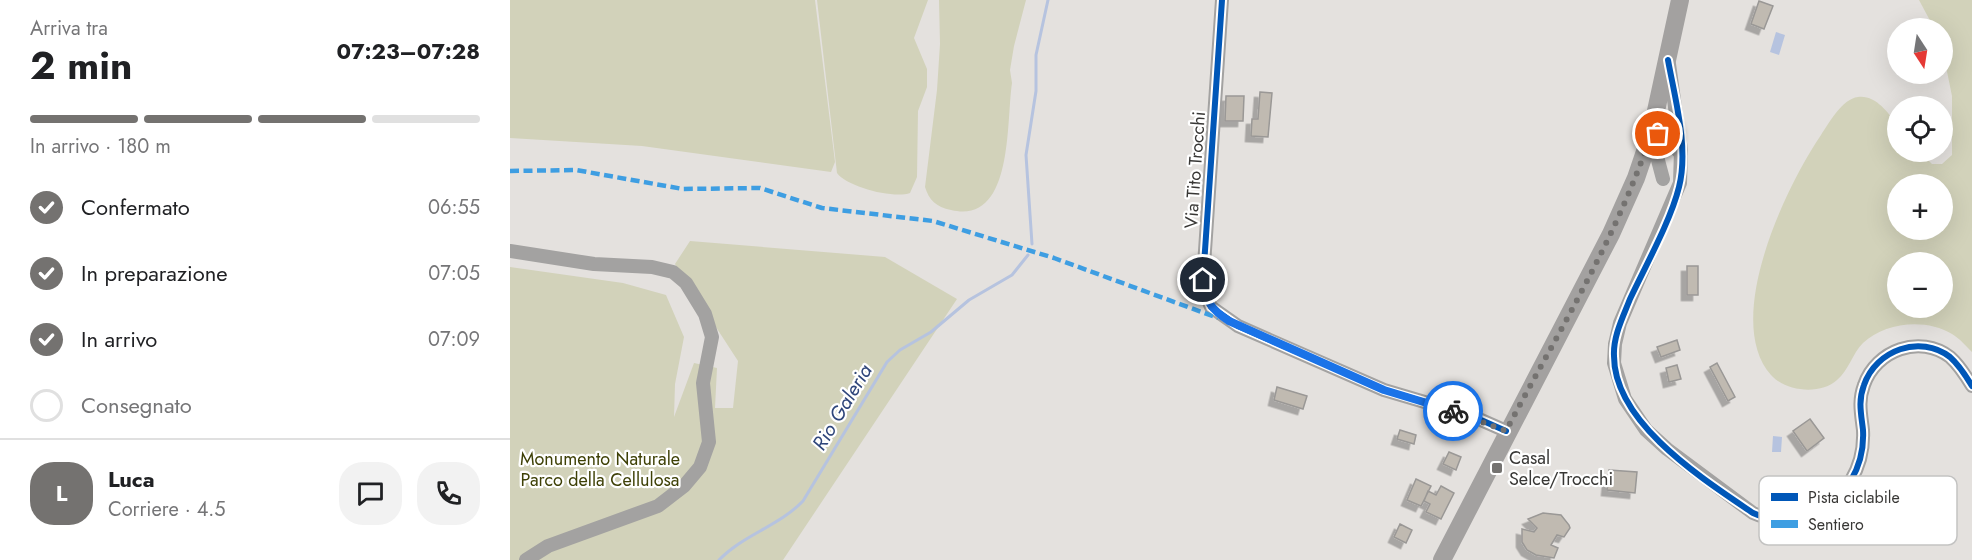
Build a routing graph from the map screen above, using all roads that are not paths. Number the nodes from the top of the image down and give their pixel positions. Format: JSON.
{"nodes":[{"id":1,"x":1221,"y":0,"type":"edge"},
{"id":2,"x":1680,"y":0,"type":"edge"},
{"id":3,"x":1668,"y":60,"type":"junction"},
{"id":4,"x":1651,"y":134,"type":"junction"},
{"id":5,"x":1681,"y":154,"type":"junction"},
{"id":6,"x":1636,"y":178,"type":"junction"},
{"id":7,"x":1663,"y":179,"type":"junction"},
{"id":8,"x":1677,"y":195,"type":"junction"},
{"id":9,"x":510,"y":251,"type":"edge"},
{"id":10,"x":1972,"y":386,"type":"edge"},
{"id":11,"x":1506,"y":431,"type":"junction"},
{"id":12,"x":1853,"y":476,"type":"edge"},
{"id":13,"x":1759,"y":514,"type":"edge"},
{"id":14,"x":526,"y":560,"type":"edge"},
{"id":15,"x":1442,"y":560,"type":"edge"}],
"edges":[{"from":1,"to":11,"type":"street","name":"Via Tito Trocchi"},
{"from":2,"to":3,"type":"main road"},
{"from":3,"to":4,"type":"main road"},
{"from":3,"to":5,"type":"street"},
{"from":4,"to":5,"type":"street"},
{"from":4,"to":6,"type":"main road"},
{"from":4,"to":7,"type":"street"},
{"from":5,"to":8,"type":"street"},
{"from":6,"to":7,"type":"street"},
{"from":6,"to":11,"type":"main road"},
{"from":7,"to":8,"type":"street"},
{"from":8,"to":13,"type":"street"},
{"from":9,"to":14,"type":"street"},
{"from":10,"to":12,"type":"street"},
{"from":11,"to":15,"type":"main road"}]}
